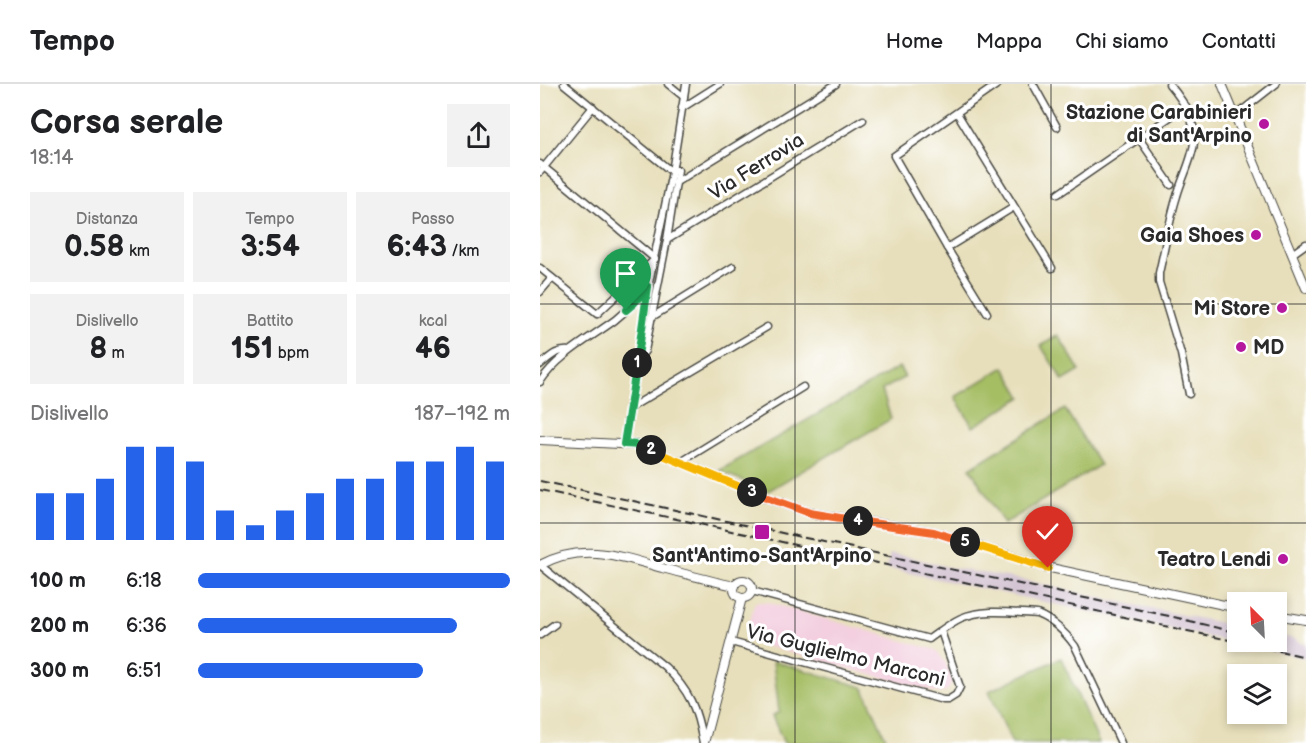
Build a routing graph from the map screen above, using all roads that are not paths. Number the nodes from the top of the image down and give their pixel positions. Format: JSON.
{"nodes":[{"id":1,"x":564,"y":84,"type":"edge"},
{"id":2,"x":668,"y":84,"type":"edge"},
{"id":3,"x":686,"y":84,"type":"edge"},
{"id":4,"x":720,"y":84,"type":"edge"},
{"id":5,"x":836,"y":84,"type":"edge"},
{"id":6,"x":998,"y":84,"type":"edge"},
{"id":7,"x":1032,"y":84,"type":"edge"},
{"id":8,"x":1169,"y":84,"type":"edge"},
{"id":9,"x":1222,"y":84,"type":"edge"},
{"id":10,"x":1276,"y":84,"type":"edge"},
{"id":11,"x":684,"y":97,"type":"junction"},
{"id":12,"x":1186,"y":106,"type":"junction"},
{"id":13,"x":592,"y":107,"type":"junction"},
{"id":14,"x":682,"y":108,"type":"junction"},
{"id":15,"x":957,"y":113,"type":"junction"},
{"id":16,"x":1235,"y":116,"type":"junction"},
{"id":17,"x":862,"y":120,"type":"dead end"},
{"id":18,"x":1057,"y":127,"type":"dead end"},
{"id":19,"x":1138,"y":138,"type":"junction"},
{"id":20,"x":541,"y":168,"type":"edge"},
{"id":21,"x":672,"y":172,"type":"junction"},
{"id":22,"x":675,"y":183,"type":"junction"},
{"id":23,"x":1171,"y":185,"type":"dead end"},
{"id":24,"x":1058,"y":194,"type":"dead end"},
{"id":25,"x":1014,"y":207,"type":"junction"},
{"id":26,"x":667,"y":240,"type":"junction"},
{"id":27,"x":1306,"y":244,"type":"edge"},
{"id":28,"x":947,"y":248,"type":"junction"},
{"id":29,"x":1292,"y":254,"type":"junction"},
{"id":30,"x":655,"y":259,"type":"junction"},
{"id":31,"x":734,"y":267,"type":"dead end"},
{"id":32,"x":540,"y":268,"type":"edge"},
{"id":33,"x":1052,"y":268,"type":"dead end"},
{"id":34,"x":552,"y":278,"type":"junction"},
{"id":35,"x":648,"y":287,"type":"junction"},
{"id":36,"x":1306,"y":288,"type":"edge"},
{"id":37,"x":540,"y":292,"type":"edge"},
{"id":38,"x":987,"y":313,"type":"dead end"},
{"id":39,"x":652,"y":317,"type":"junction"},
{"id":40,"x":767,"y":327,"type":"dead end"},
{"id":41,"x":570,"y":351,"type":"junction"},
{"id":42,"x":637,"y":361,"type":"junction"},
{"id":43,"x":540,"y":365,"type":"edge"},
{"id":44,"x":540,"y":382,"type":"edge"},
{"id":45,"x":803,"y":387,"type":"dead end"},
{"id":46,"x":1189,"y":394,"type":"dead end"},
{"id":47,"x":630,"y":408,"type":"junction"},
{"id":48,"x":540,"y":440,"type":"edge"},
{"id":49,"x":624,"y":444,"type":"junction"},
{"id":50,"x":681,"y":462,"type":"junction"},
{"id":51,"x":542,"y":565,"type":"edge"},
{"id":52,"x":735,"y":586,"type":"junction"},
{"id":53,"x":752,"y":591,"type":"junction"},
{"id":54,"x":742,"y":598,"type":"junction"},
{"id":55,"x":1227,"y":606,"type":"edge"},
{"id":56,"x":1287,"y":617,"type":"edge"},
{"id":57,"x":1306,"y":620,"type":"edge"},
{"id":58,"x":555,"y":624,"type":"dead end"},
{"id":59,"x":941,"y":631,"type":"junction"},
{"id":60,"x":540,"y":635,"type":"edge"},
{"id":61,"x":731,"y":642,"type":"junction"},
{"id":62,"x":703,"y":743,"type":"edge"},
{"id":63,"x":1121,"y":743,"type":"edge"}],
"edges":[{"from":1,"to":13,"type":"street"},
{"from":2,"to":11,"type":"street"},
{"from":3,"to":11,"type":"street"},
{"from":4,"to":14,"type":"street"},
{"from":5,"to":22,"type":"street"},
{"from":6,"to":15,"type":"street"},
{"from":7,"to":18,"type":"street"},
{"from":8,"to":12,"type":"street"},
{"from":9,"to":16,"type":"street"},
{"from":10,"to":16,"type":"street"},
{"from":11,"to":14,"type":"street"},
{"from":12,"to":19,"type":"street"},
{"from":12,"to":46,"type":"street"},
{"from":13,"to":20,"type":"street"},
{"from":13,"to":21,"type":"street"},
{"from":14,"to":21,"type":"street"},
{"from":15,"to":25,"type":"street"},
{"from":15,"to":28,"type":"street"},
{"from":16,"to":29,"type":"street"},
{"from":17,"to":26,"type":"street","name":"Via Ferrovia"},
{"from":19,"to":23,"type":"street"},
{"from":19,"to":24,"type":"street"},
{"from":20,"to":30,"type":"street"},
{"from":21,"to":22,"type":"street"},
{"from":21,"to":30,"type":"street"},
{"from":22,"to":26,"type":"street"},
{"from":25,"to":28,"type":"street"},
{"from":25,"to":33,"type":"street"},
{"from":26,"to":39,"type":"street"},
{"from":27,"to":29,"type":"street"},
{"from":28,"to":38,"type":"street"},
{"from":29,"to":36,"type":"street"},
{"from":30,"to":34,"type":"street"},
{"from":30,"to":35,"type":"street"},
{"from":31,"to":39,"type":"street"},
{"from":32,"to":34,"type":"street"},
{"from":34,"to":37,"type":"street"},
{"from":35,"to":41,"type":"street"},
{"from":35,"to":42,"type":"street"},
{"from":39,"to":42,"type":"street"},
{"from":40,"to":47,"type":"street"},
{"from":41,"to":43,"type":"street"},
{"from":41,"to":44,"type":"street"},
{"from":42,"to":47,"type":"street"},
{"from":45,"to":50,"type":"street"},
{"from":47,"to":49,"type":"street"},
{"from":48,"to":49,"type":"street"},
{"from":49,"to":50,"type":"street"},
{"from":50,"to":55,"type":"street"},
{"from":51,"to":52,"type":"street"},
{"from":51,"to":62,"type":"street"},
{"from":52,"to":53,"type":"street"},
{"from":52,"to":54,"type":"street"},
{"from":53,"to":54,"type":"street"},
{"from":53,"to":59,"type":"street"},
{"from":54,"to":61,"type":"street","name":"Via Guglielmo Marconi"},
{"from":56,"to":57,"type":"street"},
{"from":58,"to":60,"type":"street"},
{"from":59,"to":61,"type":"street","name":"Via Guglielmo Marconi"},
{"from":59,"to":63,"type":"street"},
{"from":61,"to":62,"type":"street","name":"Via Guglielmo Marconi"}]}
